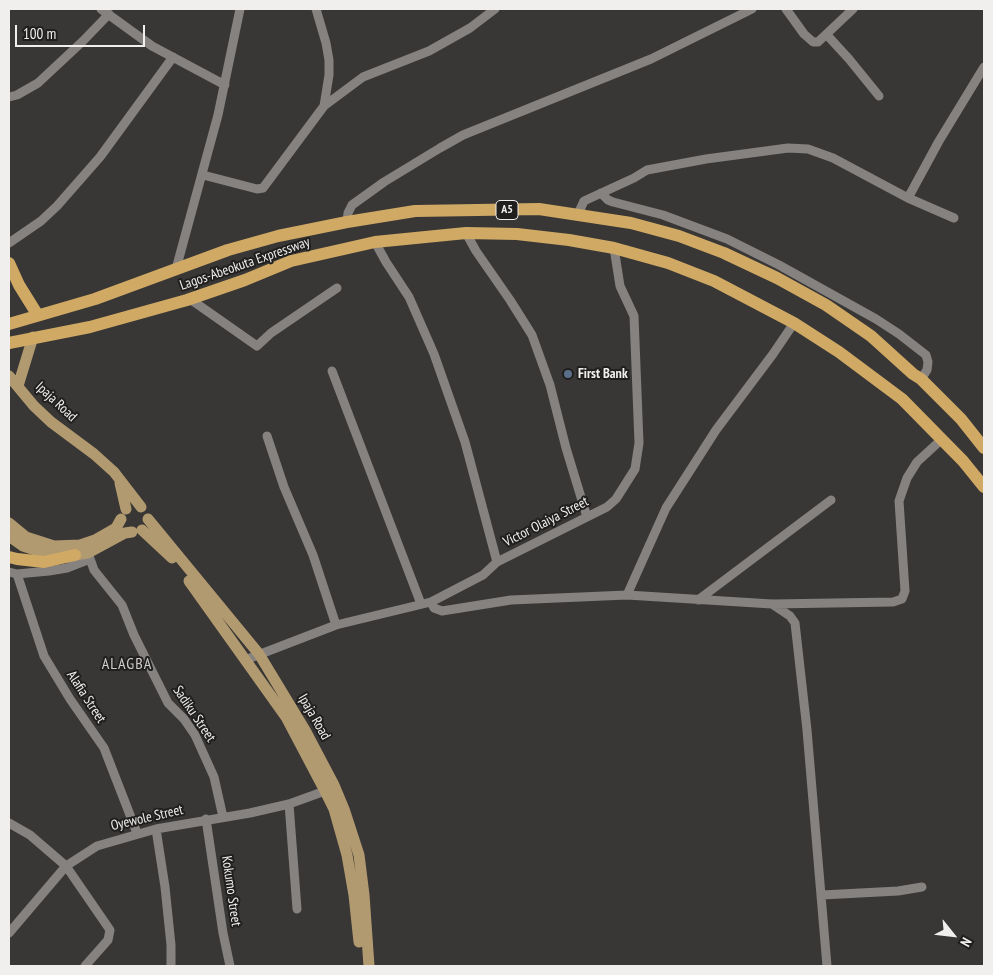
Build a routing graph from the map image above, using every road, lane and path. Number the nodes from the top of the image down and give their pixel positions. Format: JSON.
{"nodes":[{"id":1,"x":240,"y":9,"type":"edge"},
{"id":2,"x":316,"y":9,"type":"edge"},
{"id":3,"x":494,"y":9,"type":"edge"},
{"id":4,"x":752,"y":9,"type":"edge"},
{"id":5,"x":786,"y":9,"type":"edge"},
{"id":6,"x":853,"y":9,"type":"edge"},
{"id":7,"x":105,"y":11,"type":"edge"},
{"id":8,"x":827,"y":35,"type":"junction"},
{"id":9,"x":173,"y":57,"type":"junction"},
{"id":10,"x":984,"y":67,"type":"edge"},
{"id":11,"x":225,"y":85,"type":"junction"},
{"id":12,"x":879,"y":96,"type":"dead end"},
{"id":13,"x":9,"y":97,"type":"edge"},
{"id":14,"x":324,"y":106,"type":"junction"},
{"id":15,"x":203,"y":175,"type":"junction"},
{"id":16,"x":601,"y":193,"type":"junction"},
{"id":17,"x":908,"y":198,"type":"junction"},
{"id":18,"x":578,"y":214,"type":"junction"},
{"id":19,"x":954,"y":218,"type":"dead end"},
{"id":20,"x":347,"y":222,"type":"junction"},
{"id":21,"x":466,"y":232,"type":"junction"},
{"id":22,"x":375,"y":242,"type":"junction"},
{"id":23,"x":9,"y":243,"type":"edge"},
{"id":24,"x":614,"y":248,"type":"junction"},
{"id":25,"x":9,"y":263,"type":"edge"},
{"id":26,"x":176,"y":269,"type":"junction"},
{"id":27,"x":337,"y":288,"type":"dead end"},
{"id":28,"x":190,"y":299,"type":"junction"},
{"id":29,"x":37,"y":314,"type":"junction"},
{"id":30,"x":794,"y":322,"type":"junction"},
{"id":31,"x":9,"y":324,"type":"edge"},
{"id":32,"x":33,"y":338,"type":"junction"},
{"id":33,"x":9,"y":343,"type":"edge"},
{"id":34,"x":332,"y":371,"type":"dead end"},
{"id":35,"x":9,"y":376,"type":"edge"},
{"id":36,"x":921,"y":379,"type":"junction"},
{"id":37,"x":18,"y":386,"type":"junction"},
{"id":38,"x":267,"y":436,"type":"dead end"},
{"id":39,"x":943,"y":440,"type":"junction"},
{"id":40,"x":982,"y":446,"type":"edge"},
{"id":41,"x":119,"y":478,"type":"junction"},
{"id":42,"x":984,"y":487,"type":"edge"},
{"id":43,"x":831,"y":500,"type":"dead end"},
{"id":44,"x":141,"y":507,"type":"junction"},
{"id":45,"x":124,"y":514,"type":"junction"},
{"id":46,"x":587,"y":517,"type":"junction"},
{"id":47,"x":148,"y":519,"type":"junction"},
{"id":48,"x":9,"y":523,"type":"edge"},
{"id":49,"x":137,"y":531,"type":"junction"},
{"id":50,"x":9,"y":536,"type":"edge"},
{"id":51,"x":84,"y":556,"type":"junction"},
{"id":52,"x":9,"y":557,"type":"edge"},
{"id":53,"x":497,"y":562,"type":"junction"},
{"id":54,"x":13,"y":573,"type":"edge"},
{"id":55,"x":627,"y":595,"type":"junction"},
{"id":56,"x":698,"y":600,"type":"junction"},
{"id":57,"x":431,"y":602,"type":"junction"},
{"id":58,"x":421,"y":604,"type":"junction"},
{"id":59,"x":772,"y":604,"type":"junction"},
{"id":60,"x":336,"y":625,"type":"junction"},
{"id":61,"x":259,"y":654,"type":"junction"},
{"id":62,"x":245,"y":660,"type":"junction"},
{"id":63,"x":325,"y":791,"type":"junction"},
{"id":64,"x":289,"y":804,"type":"junction"},
{"id":65,"x":223,"y":817,"type":"junction"},
{"id":66,"x":206,"y":820,"type":"junction"},
{"id":67,"x":9,"y":823,"type":"edge"},
{"id":68,"x":156,"y":829,"type":"junction"},
{"id":69,"x":137,"y":833,"type":"junction"},
{"id":70,"x":66,"y":866,"type":"junction"},
{"id":71,"x":922,"y":887,"type":"dead end"},
{"id":72,"x":822,"y":895,"type":"junction"},
{"id":73,"x":297,"y":909,"type":"dead end"},
{"id":74,"x":9,"y":933,"type":"edge"},
{"id":75,"x":85,"y":966,"type":"edge"},
{"id":76,"x":171,"y":966,"type":"edge"},
{"id":77,"x":230,"y":966,"type":"edge"},
{"id":78,"x":361,"y":966,"type":"edge"},
{"id":79,"x":369,"y":966,"type":"edge"},
{"id":80,"x":827,"y":966,"type":"edge"}],
"edges":[{"from":1,"to":11,"type":"street"},
{"from":2,"to":14,"type":"street"},
{"from":3,"to":14,"type":"street"},
{"from":4,"to":20,"type":"street"},
{"from":5,"to":8,"type":"street"},
{"from":6,"to":8,"type":"street"},
{"from":7,"to":9,"type":"street"},
{"from":7,"to":13,"type":"street"},
{"from":8,"to":12,"type":"street"},
{"from":9,"to":11,"type":"street"},
{"from":9,"to":23,"type":"street"},
{"from":10,"to":17,"type":"street"},
{"from":11,"to":15,"type":"street"},
{"from":14,"to":15,"type":"street"},
{"from":15,"to":26,"type":"street"},
{"from":16,"to":17,"type":"street"},
{"from":16,"to":18,"type":"street"},
{"from":16,"to":36,"type":"street"},
{"from":17,"to":19,"type":"street"},
{"from":18,"to":20,"type":"highway","name":"Lagos-Abeokuta Expressway","number":"A5"},
{"from":18,"to":36,"type":"highway","name":"Lagos-Abeokuta Expressway","number":"A5"},
{"from":20,"to":26,"type":"highway","name":"Lagos-Abeokuta Expressway","number":"A5"},
{"from":21,"to":22,"type":"highway","name":"Lagos-Abeokuta Expressway","number":"A5"},
{"from":21,"to":24,"type":"highway","name":"Lagos-Abeokuta Expressway","number":"A5"},
{"from":21,"to":46,"type":"street"},
{"from":22,"to":28,"type":"highway","name":"Lagos-Abeokuta Expressway","number":"A5"},
{"from":22,"to":53,"type":"street"},
{"from":24,"to":30,"type":"highway","name":"Lagos-Abeokuta Expressway","number":"A5"},
{"from":24,"to":46,"type":"street","name":"Victor Olaiya Street"},
{"from":25,"to":29,"type":"highway"},
{"from":26,"to":29,"type":"highway","name":"Lagos-Abeokuta Expressway","number":"A5"},
{"from":27,"to":28,"type":"street"},
{"from":28,"to":32,"type":"highway","name":"Lagos-Abeokuta Expressway","number":"A5"},
{"from":29,"to":31,"type":"highway","name":"Lagos-Abeokuta Expressway","number":"A5"},
{"from":30,"to":39,"type":"highway","name":"Lagos-Abeokuta Expressway","number":"A5"},
{"from":30,"to":55,"type":"street"},
{"from":32,"to":33,"type":"highway","name":"Lagos-Abeokuta Expressway","number":"A5"},
{"from":32,"to":37,"type":"main road"},
{"from":34,"to":58,"type":"street"},
{"from":35,"to":37,"type":"main road","name":"Ipaja Road"},
{"from":36,"to":40,"type":"highway","name":"Lagos-Abeokuta Expressway","number":"A5"},
{"from":37,"to":41,"type":"main road","name":"Ipaja Road"},
{"from":38,"to":60,"type":"street"},
{"from":39,"to":42,"type":"highway","name":"Lagos-Abeokuta Expressway","number":"A5"},
{"from":39,"to":59,"type":"street"},
{"from":41,"to":44,"type":"main road","name":"Ipaja Road"},
{"from":41,"to":45,"type":"main road"},
{"from":43,"to":56,"type":"street"},
{"from":44,"to":45,"type":"main road"},
{"from":44,"to":47,"type":"main road"},
{"from":45,"to":48,"type":"main road"},
{"from":45,"to":49,"type":"main road"},
{"from":46,"to":53,"type":"street","name":"Victor Olaiya Street"},
{"from":47,"to":49,"type":"main road"},
{"from":47,"to":61,"type":"main road","name":"Ipaja Road"},
{"from":49,"to":51,"type":"main road"},
{"from":49,"to":62,"type":"main road","name":"Ipaja Road"},
{"from":50,"to":51,"type":"main road"},
{"from":51,"to":52,"type":"highway"},
{"from":51,"to":54,"type":"street"},
{"from":51,"to":65,"type":"street","name":"Sadiku Street"},
{"from":53,"to":57,"type":"street","name":"Victor Olaiya Street"},
{"from":54,"to":69,"type":"street","name":"Alafia Street"},
{"from":55,"to":56,"type":"street"},
{"from":55,"to":57,"type":"street"},
{"from":56,"to":59,"type":"street"},
{"from":57,"to":58,"type":"street","name":"Victor Olaiya Street"},
{"from":58,"to":60,"type":"street","name":"Victor Olaiya Street"},
{"from":59,"to":72,"type":"street"},
{"from":60,"to":61,"type":"street","name":"Victor Olaiya Street"},
{"from":61,"to":62,"type":"street","name":"Victor Olaiya Street"},
{"from":61,"to":79,"type":"main road","name":"Ipaja Road"},
{"from":62,"to":63,"type":"main road","name":"Ipaja Road"},
{"from":63,"to":64,"type":"street","name":"Oyewole Street"},
{"from":63,"to":78,"type":"main road","name":"Ipaja Road"},
{"from":64,"to":65,"type":"street","name":"Oyewole Street"},
{"from":64,"to":73,"type":"street"},
{"from":65,"to":66,"type":"street","name":"Oyewole Street"},
{"from":66,"to":68,"type":"street","name":"Oyewole Street"},
{"from":66,"to":77,"type":"street","name":"Kokumo Street"},
{"from":67,"to":70,"type":"street"},
{"from":68,"to":69,"type":"street","name":"Oyewole Street"},
{"from":68,"to":76,"type":"street"},
{"from":69,"to":70,"type":"street","name":"Oyewole Street"},
{"from":70,"to":74,"type":"street","name":"Oyewole Street"},
{"from":70,"to":75,"type":"street"},
{"from":71,"to":72,"type":"street"},
{"from":72,"to":80,"type":"street"}]}
